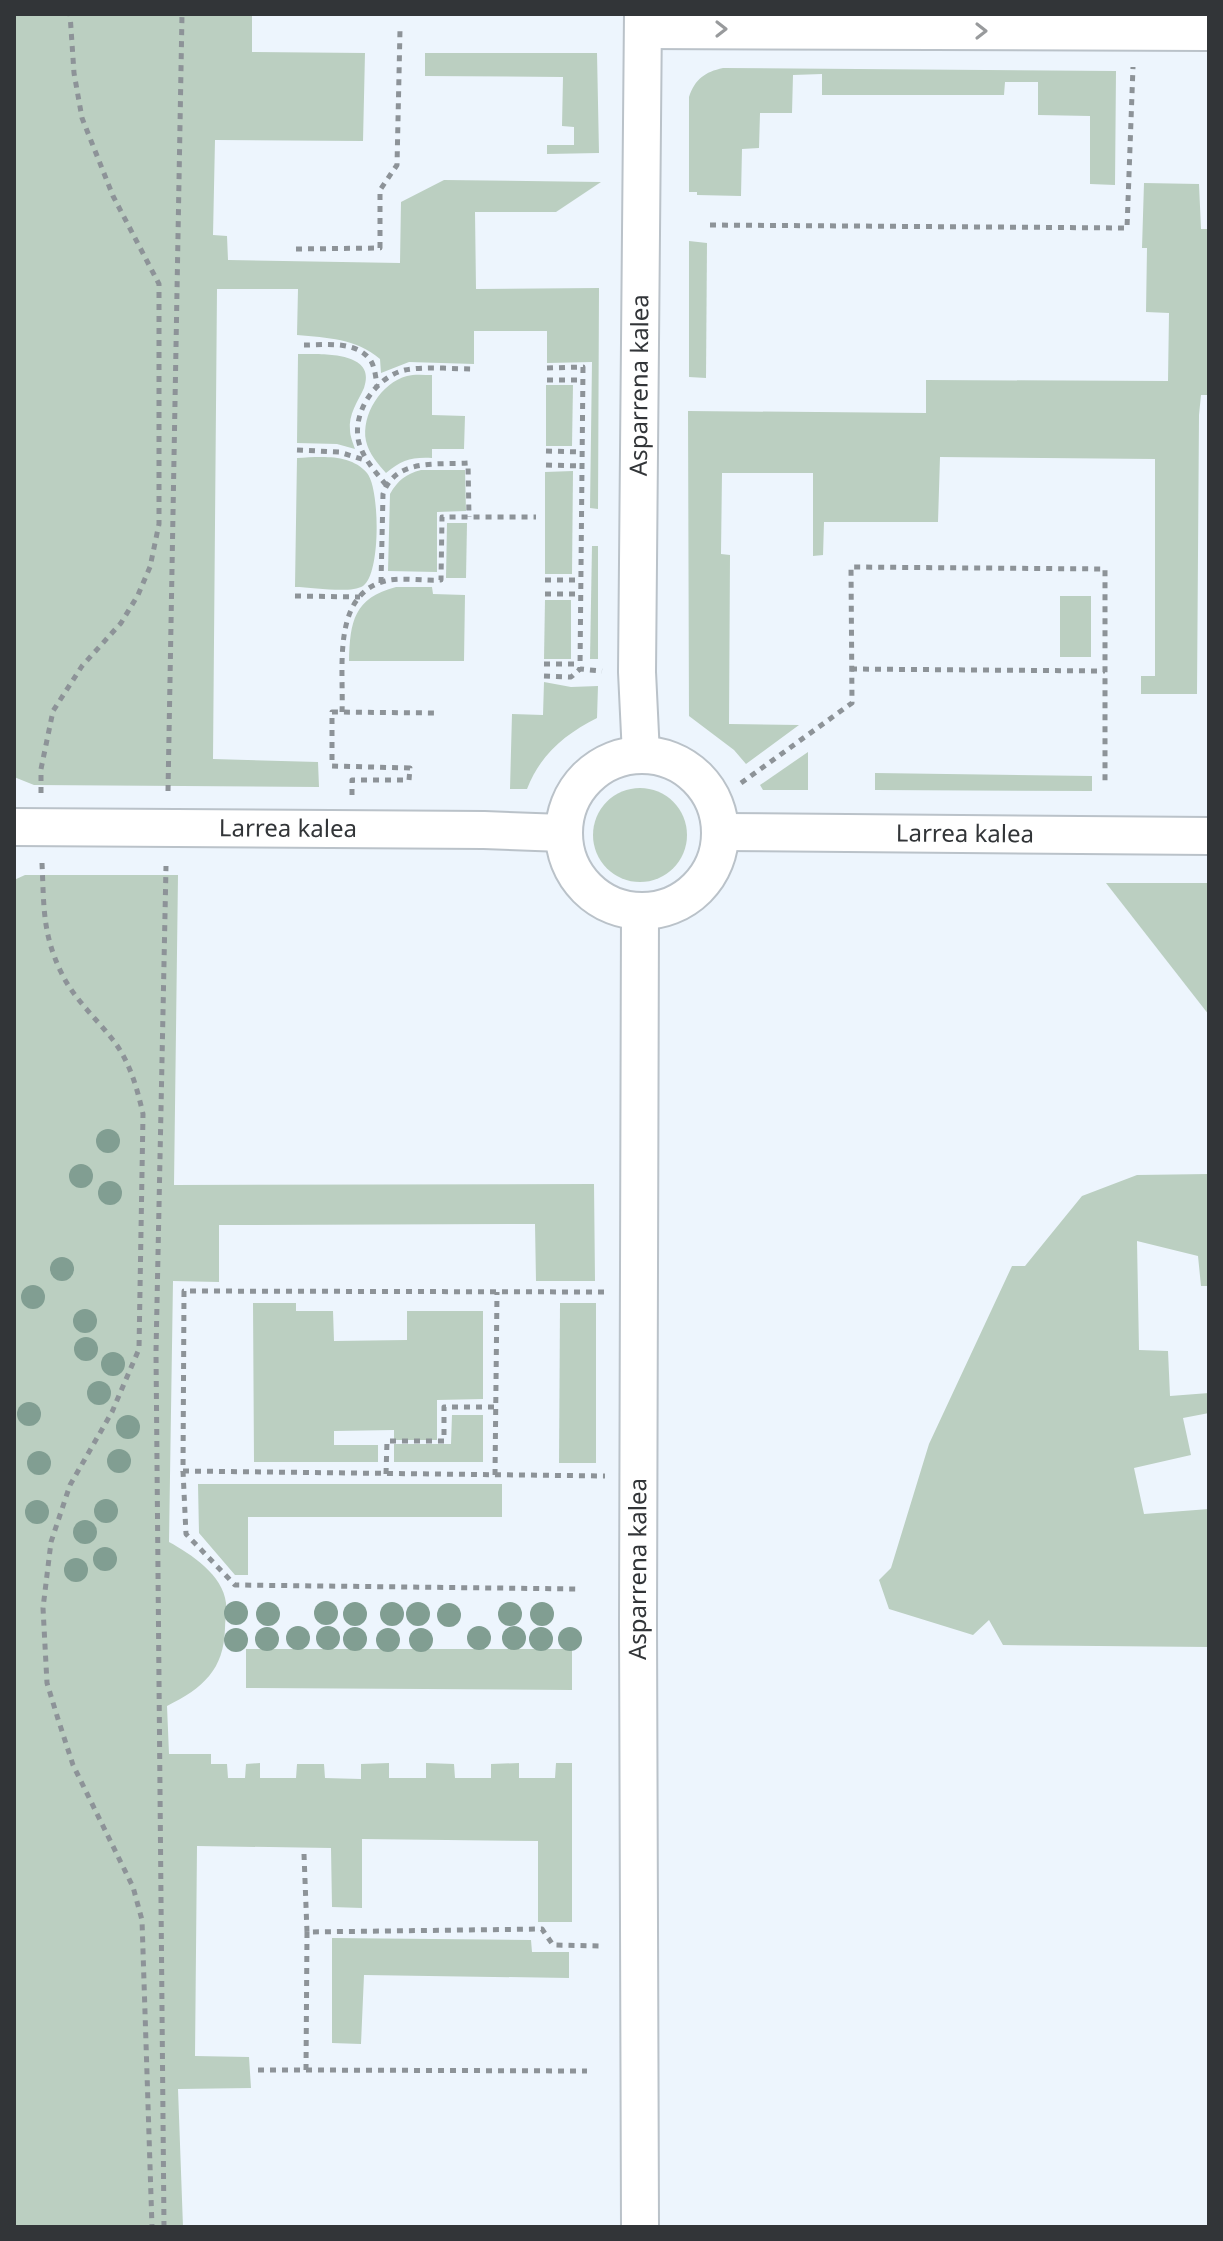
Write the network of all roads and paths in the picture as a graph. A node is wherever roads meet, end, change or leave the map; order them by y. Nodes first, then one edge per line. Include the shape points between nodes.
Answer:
1 (70, 14) edge
2 (182, 14) edge
3 (643, 22) edge
4 (400, 30) dead end
5 (1209, 32) edge
6 (1134, 62) dead end
7 (710, 225) dead end
8 (296, 249) dead end
9 (304, 345) dead end
10 (547, 368) dead end
11 (474, 369) dead end
12 (547, 380) dead end
13 (583, 380) junction
14 (377, 386) junction
15 (297, 450) dead end
16 (546, 451) dead end
17 (582, 452) junction
18 (366, 460) junction
19 (546, 465) dead end
20 (582, 466) junction
21 (386, 485) junction
22 (469, 517) junction
23 (536, 517) dead end
24 (545, 580) dead end
25 (581, 580) junction
26 (381, 583) junction
27 (545, 594) dead end
28 (581, 594) junction
29 (295, 596) dead end
30 (361, 597) junction
31 (544, 664) dead end
32 (580, 667) junction
33 (851, 669) junction
34 (1105, 671) junction
35 (609, 672) dead end
36 (544, 676) dead end
37 (342, 712) junction
38 (437, 713) dead end
39 (641, 755) junction
40 (1105, 782) dead end
41 (741, 783) dead end
42 (352, 796) dead end
43 (168, 800) dead end
44 (27, 827) edge
45 (721, 832) junction
46 (563, 833) junction
47 (1209, 836) edge
48 (166, 866) dead end
49 (640, 912) junction
50 (497, 1292) junction
51 (610, 1292) dead end
52 (496, 1407) junction
53 (183, 1471) junction
54 (386, 1474) junction
55 (495, 1475) junction
56 (610, 1477) dead end
57 (579, 1589) dead end
58 (304, 1854) dead end
59 (307, 1932) junction
60 (608, 1946) dead end
61 (258, 2070) dead end
62 (306, 2070) junction
63 (587, 2071) dead end
64 (152, 2227) edge
65 (164, 2227) edge
66 (640, 2227) edge

1 - 44 path via 82,118 113,196 159,284 159,524 138,595 53,711
2 - 43 path
3 -> 5 street
3 - 39 street, Asparrena kalea via 637,672
4 - 8 path via 397,165 380,190 380,248
6 - 7 path via 1127,228
9 - 14 path via 358,350 371,362
10 - 13 path via 583,367
11 - 14 path via 405,370
12 - 13 path
13 - 17 path
14 - 18 path via 359,419 358,441
15 - 18 path via 339,452
16 - 17 path
17 - 20 path
18 - 21 path
19 - 20 path
20 - 25 path
21 - 22 path via 415,465 468,463
21 - 26 path
22 - 23 path
22 - 26 path via 442,517 441,580
24 - 25 path
25 - 28 path
26 - 30 path
27 - 28 path
28 - 32 path
29 - 30 path
30 - 37 path via 345,624
31 - 32 path
32 - 35 path
32 - 36 path via 571,677
33 - 34 path
33 - 34 path via 851,567 1105,569
33 - 41 path via 852,703
34 - 40 path
37 - 38 path
37 - 42 path via 332,712 332,766 410,768 409,780 352,780
39 - 45 street via 665,758 705,786 717,808
39 - 46 street via 617,759 595,771 567,809
44 - 46 street, Larrea kalea
44 - 64 path via 45,931 62,973 128,1065 143,1114 139,1349 112,1412 70,1485 51,1542 43,1608 47,1683 58,1719 73,1765 133,1887 142,1920
45 - 47 street, Larrea kalea
45 - 49 street via 715,863 698,889 671,907
46 - 49 street via 567,858 586,888 616,908
48 - 65 path via 156,1352
49 - 66 street, Asparrena kalea
50 - 51 path
50 - 52 path
50 - 53 path via 184,1291
52 - 54 path via 444,1407 444,1441 387,1441
52 - 55 path
53 - 54 path
53 - 57 path via 186,1534 235,1585
54 - 55 path
55 - 56 path
58 - 59 path
59 - 60 path via 542,1929 553,1945
59 - 62 path
61 - 62 path
62 - 63 path

